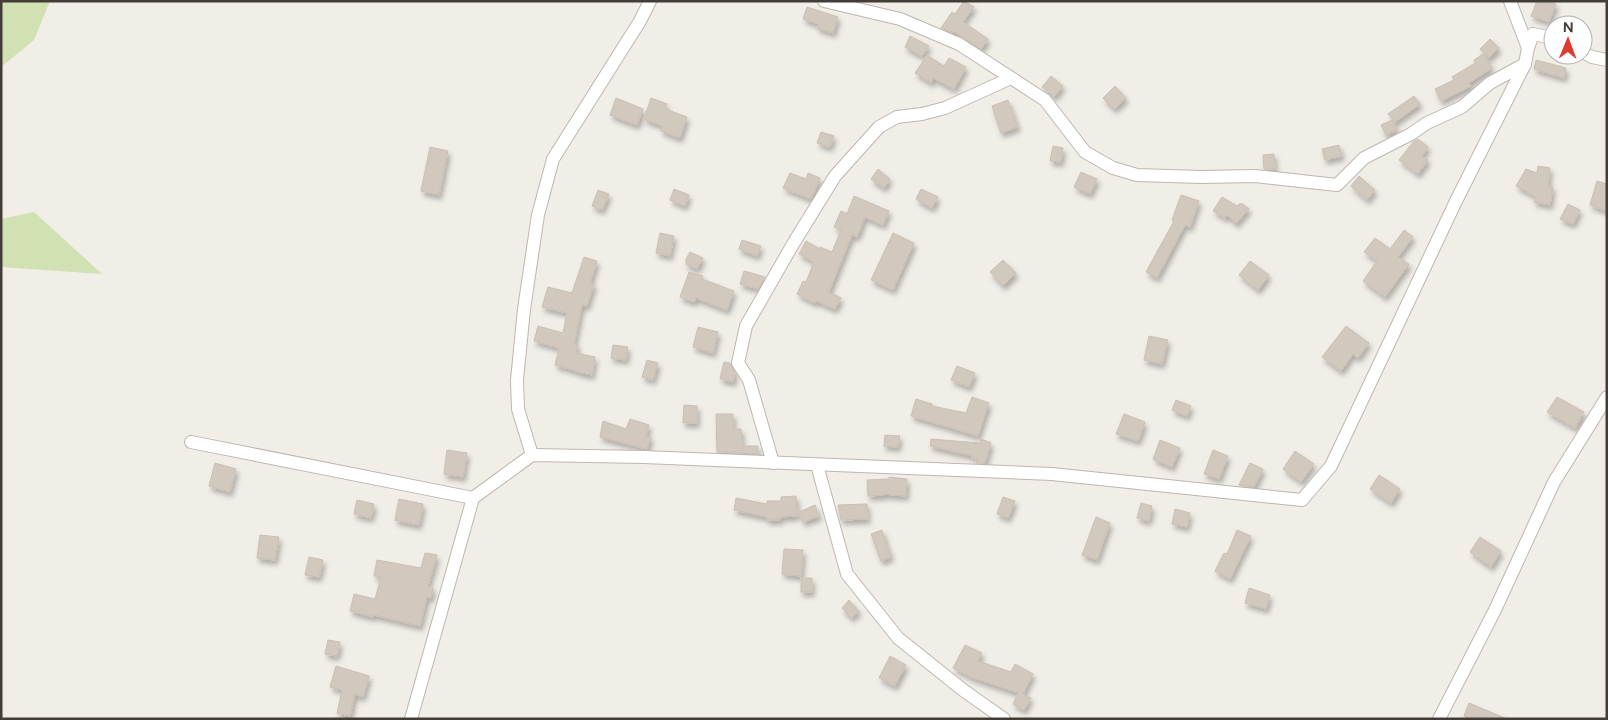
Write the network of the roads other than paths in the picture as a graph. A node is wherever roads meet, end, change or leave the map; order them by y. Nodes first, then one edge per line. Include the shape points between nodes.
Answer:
1 (650, 1) edge
2 (824, 1) edge
3 (1510, 1) edge
4 (1543, 36) edge
5 (1528, 48) junction
6 (1593, 57) edge
7 (1607, 60) edge
8 (1525, 64) junction
9 (1011, 78) junction
10 (1607, 397) edge
11 (191, 442) dead end
12 (532, 455) junction
13 (773, 463) junction
14 (817, 465) junction
15 (473, 498) junction
16 (411, 719) edge
17 (1004, 719) edge
18 (1439, 719) edge

1 - 12 street via 553,159 538,215 517,380 518,409
2 - 9 street via 900,19 959,44
3 - 5 street
4 - 5 street via 1533,34
5 - 8 street
6 - 7 street
8 - 9 street via 1490,83 1462,107 1364,158 1337,185 1255,176 1137,175 1113,168 1085,152 1045,100
8 - 14 street via 1330,466 1302,500 1052,474
9 - 13 street via 945,108 897,117 879,128 836,176 793,244 746,326 738,363 749,380
10 - 18 street via 1554,482 1495,610
11 - 15 street
12 - 13 street
12 - 15 street
13 - 14 street
14 - 17 street via 846,574 898,638
15 - 16 street

